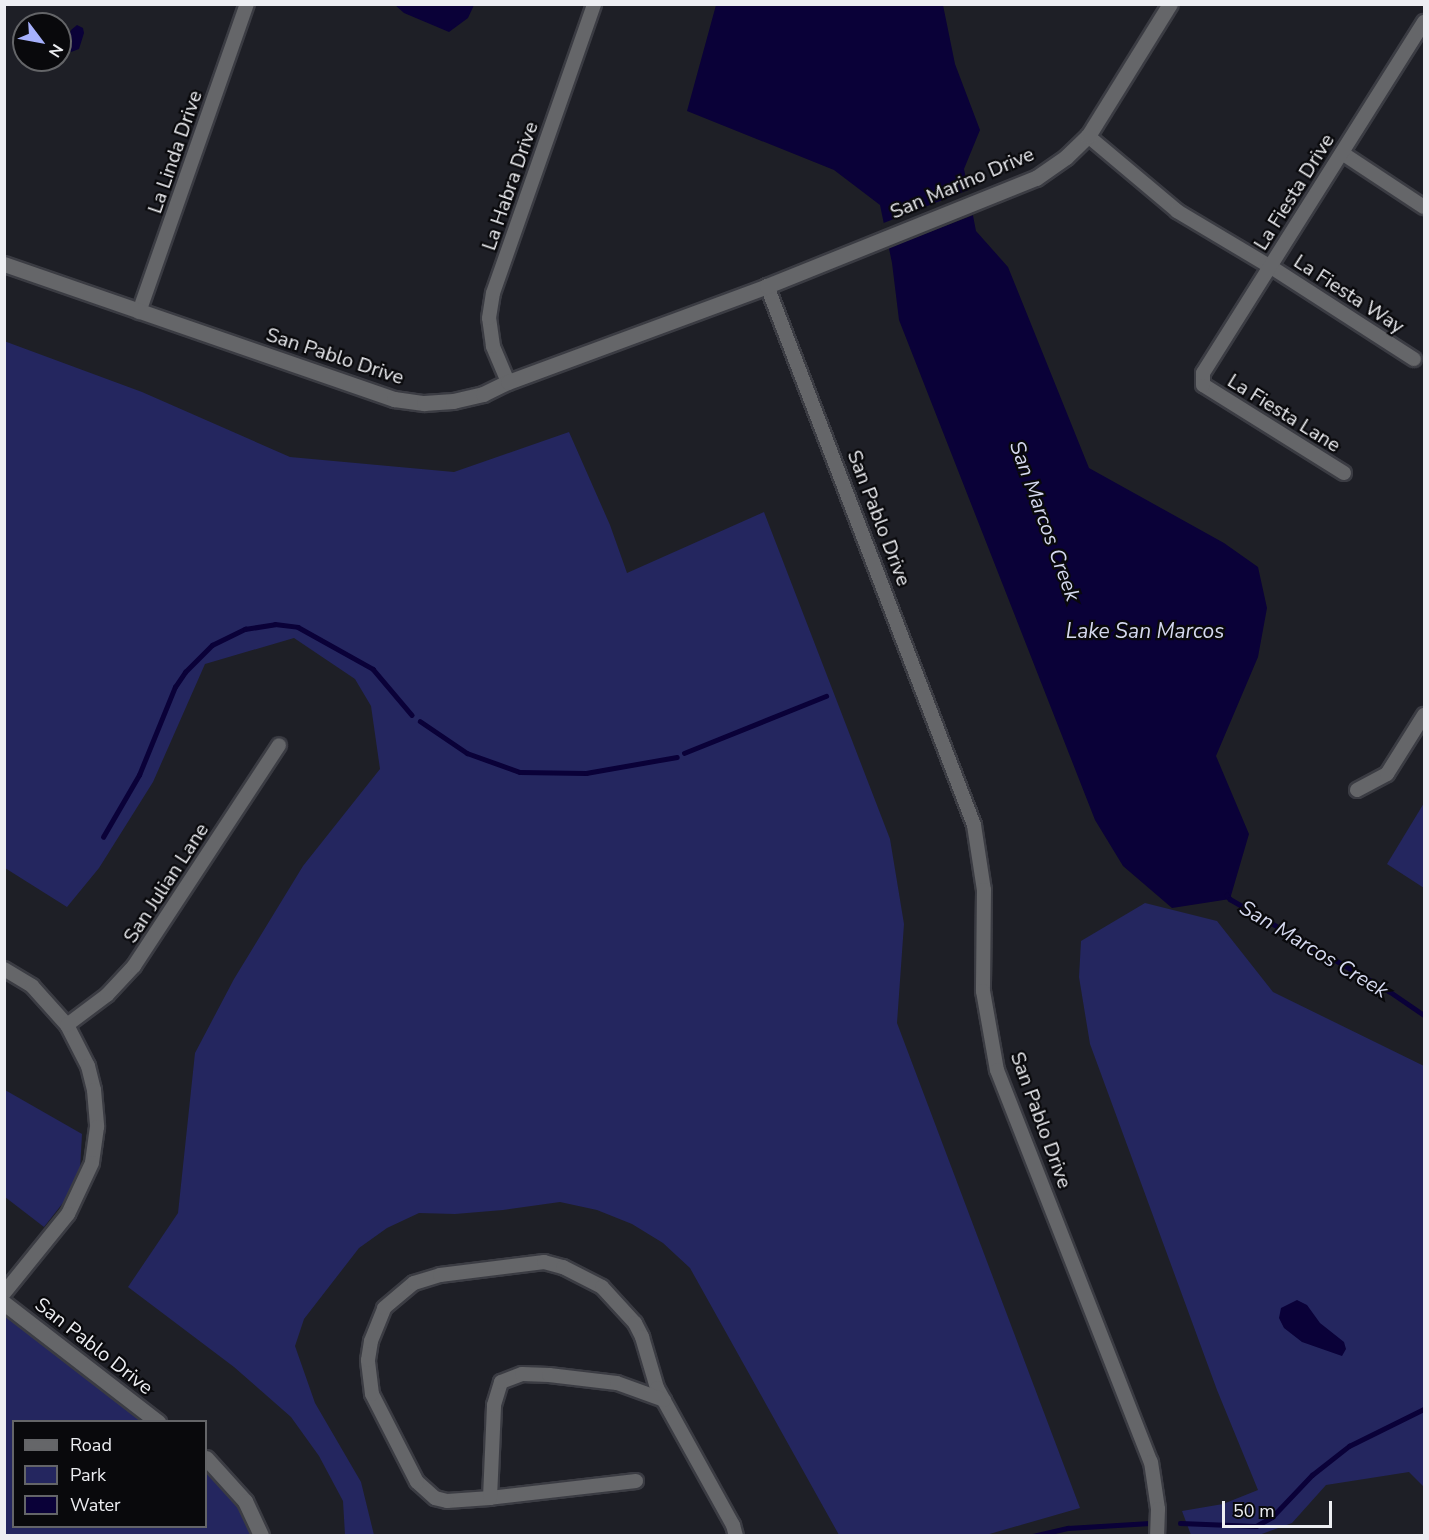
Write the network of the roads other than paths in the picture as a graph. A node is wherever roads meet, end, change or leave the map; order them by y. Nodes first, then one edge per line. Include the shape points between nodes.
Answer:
1 (247, 4) edge
2 (594, 4) edge
3 (1170, 4) edge
4 (1425, 22) edge
5 (1419, 43) edge
6 (1089, 136) junction
7 (1342, 153) junction
8 (1425, 207) edge
9 (4, 264) edge
10 (1270, 267) junction
11 (767, 286) junction
12 (139, 312) junction
13 (1413, 359) dead end
14 (508, 382) junction
15 (1203, 385) joint
16 (1344, 473) dead end
17 (1425, 715) edge
18 (279, 745) dead end
19 (1357, 790) dead end
20 (4, 969) edge
21 (67, 1025) junction
22 (4, 1293) edge
23 (4, 1303) edge
24 (664, 1400) junction
25 (155, 1420) edge
26 (207, 1459) edge
27 (636, 1480) dead end
28 (490, 1498) junction
29 (261, 1536) edge
30 (736, 1536) edge
31 (1157, 1536) edge

1 - 12 street, La Linda Drive
2 - 14 street, La Habra Drive via 493,293 489,318 493,346
3 - 6 street, San Marino Drive
4 - 5 street, La Fiesta Drive
5 - 7 street, La Fiesta Drive
6 - 10 street, La Fiesta Way via 1177,211
6 - 11 street, San Marino Drive via 1036,178
7 - 8 street
7 - 10 street, La Fiesta Drive
9 - 12 street, San Pablo Drive
10 - 13 street, La Fiesta Way
10 - 15 street, La Fiesta Drive via 1203,373
11 - 14 street, San Pablo Drive
11 - 31 street, San Pablo Drive via 974,825 984,890 983,991 997,1070 1151,1462 1158,1509
12 - 14 street, San Pablo Drive via 394,399 453,401 483,394
15 - 16 street, La Fiesta Lane
17 - 19 street via 1388,774
18 - 21 street, San Julian Lane via 134,966 107,995
20 - 21 street via 32,986
21 - 22 street via 88,1066 94,1090 96,1127 92,1163 68,1214
23 - 25 street, San Pablo Drive
24 - 28 street via 616,1383 549,1375 522,1374 501,1382 494,1405
24 - 28 street via 635,1323 602,1287 563,1267 544,1262 440,1275 414,1283 384,1308 370,1341 372,1394 417,1482 435,1498
24 - 30 street
26 - 29 street via 245,1501
27 - 28 street

